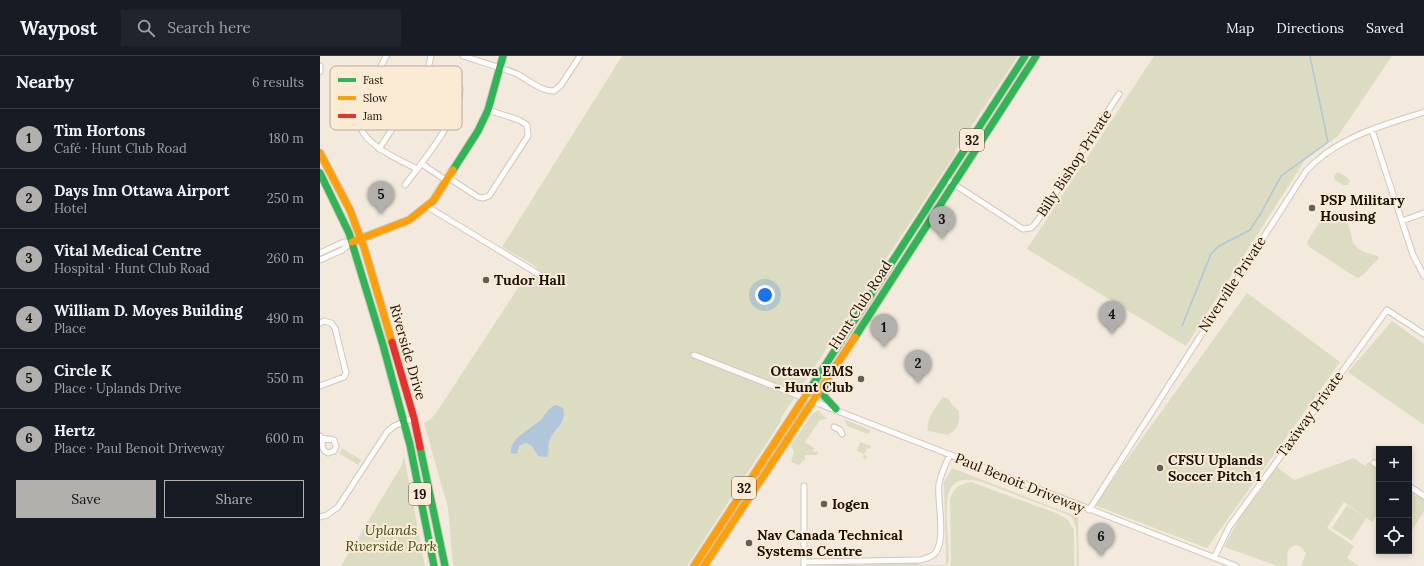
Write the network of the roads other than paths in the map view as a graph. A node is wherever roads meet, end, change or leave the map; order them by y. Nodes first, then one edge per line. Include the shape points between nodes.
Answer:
1 (386, 56) edge
2 (431, 56) edge
3 (463, 56) edge
4 (503, 56) edge
5 (580, 56) edge
6 (1025, 56) edge
7 (1036, 56) edge
8 (320, 66) edge
9 (381, 66) edge
10 (429, 66) edge
11 (500, 68) junction
12 (320, 72) edge
13 (1119, 94) dead end
14 (488, 110) junction
15 (1424, 112) edge
16 (363, 130) edge
17 (392, 130) edge
18 (444, 130) edge
19 (1372, 130) junction
20 (379, 149) junction
21 (320, 153) edge
22 (422, 164) junction
23 (417, 169) junction
24 (320, 173) edge
25 (448, 179) junction
26 (946, 179) junction
27 (954, 184) junction
28 (405, 185) dead end
29 (428, 207) junction
30 (1424, 214) edge
31 (1402, 221) junction
32 (361, 239) junction
33 (352, 242) junction
34 (320, 253) edge
35 (320, 260) edge
36 (540, 275) dead end
37 (1424, 276) edge
38 (320, 323) edge
39 (1424, 334) edge
40 (694, 355) dead end
41 (825, 383) junction
42 (320, 386) edge
43 (805, 397) junction
44 (812, 400) junction
45 (836, 410) junction
46 (414, 418) junction
47 (404, 422) junction
48 (836, 427) dead end
49 (842, 434) dead end
50 (950, 455) junction
51 (804, 486) dead end
52 (1412, 488) edge
53 (1424, 496) edge
54 (1089, 510) junction
55 (320, 517) edge
56 (1214, 558) junction
57 (804, 564) edge
58 (434, 566) edge
59 (445, 566) edge
60 (694, 566) edge
61 (704, 566) edge
62 (1236, 566) edge

1 - 9 street
2 - 10 street
3 - 11 street
4 - 11 main road
5 - 11 street via 561,86 554,91 543,89
6 - 26 main road, Hunt Club Road / 32
7 - 27 main road, Hunt Club Road / 32
8 - 12 street
11 - 14 main road
13 - 27 street, Billy Bishop Private via 1031,228 1023,229
14 - 25 main road via 469,148
14 - 25 street via 527,124 528,136 489,196 478,197
15 - 19 street, Niverville Private
16 - 20 street
17 - 20 street
18 - 22 street
19 - 31 street
19 - 54 street, Niverville Private via 1330,150 1306,171
20 - 23 street
21 - 32 main road, Riverside Drive / 19 via 350,210
22 - 23 street
22 - 25 street
23 - 28 street
24 - 33 main road, Riverside Drive / 19
25 - 29 main road
26 - 27 street, Billy Bishop Private
26 - 43 main road, Hunt Club Road / 32
27 - 41 main road, Hunt Club Road / 32
29 - 32 main road via 400,225
29 - 36 street
30 - 31 street
31 - 37 street via 1413,255
32 - 33 main road
32 - 46 main road, Riverside Drive / 19
33 - 34 street via 344,242
33 - 35 street via 342,250
33 - 47 main road, Riverside Drive / 19
38 - 42 street via 332,323 335,328 346,373 344,377
39 - 56 street, Taxiway Private via 1387,310 1229,527
40 - 43 street, Paul Benoit Driveway
41 - 44 main road, Hunt Club Road / 32
41 - 45 main road via 824,396
43 - 44 street, Paul Benoit Driveway
43 - 60 main road, Hunt Club Road / 32
44 - 45 street, Paul Benoit Driveway
44 - 61 main road, Hunt Club Road / 32
45 - 50 street, Paul Benoit Driveway
46 - 47 street
46 - 59 main road, Riverside Drive / 19
47 - 55 street via 387,432 338,507
47 - 58 main road, Riverside Drive / 19
48 - 49 street
50 - 54 street, Paul Benoit Driveway
50 - 57 street via 939,485 940,543 930,558
51 - 57 street
52 - 53 street
54 - 56 street, Paul Benoit Driveway
56 - 62 street, Paul Benoit Driveway

